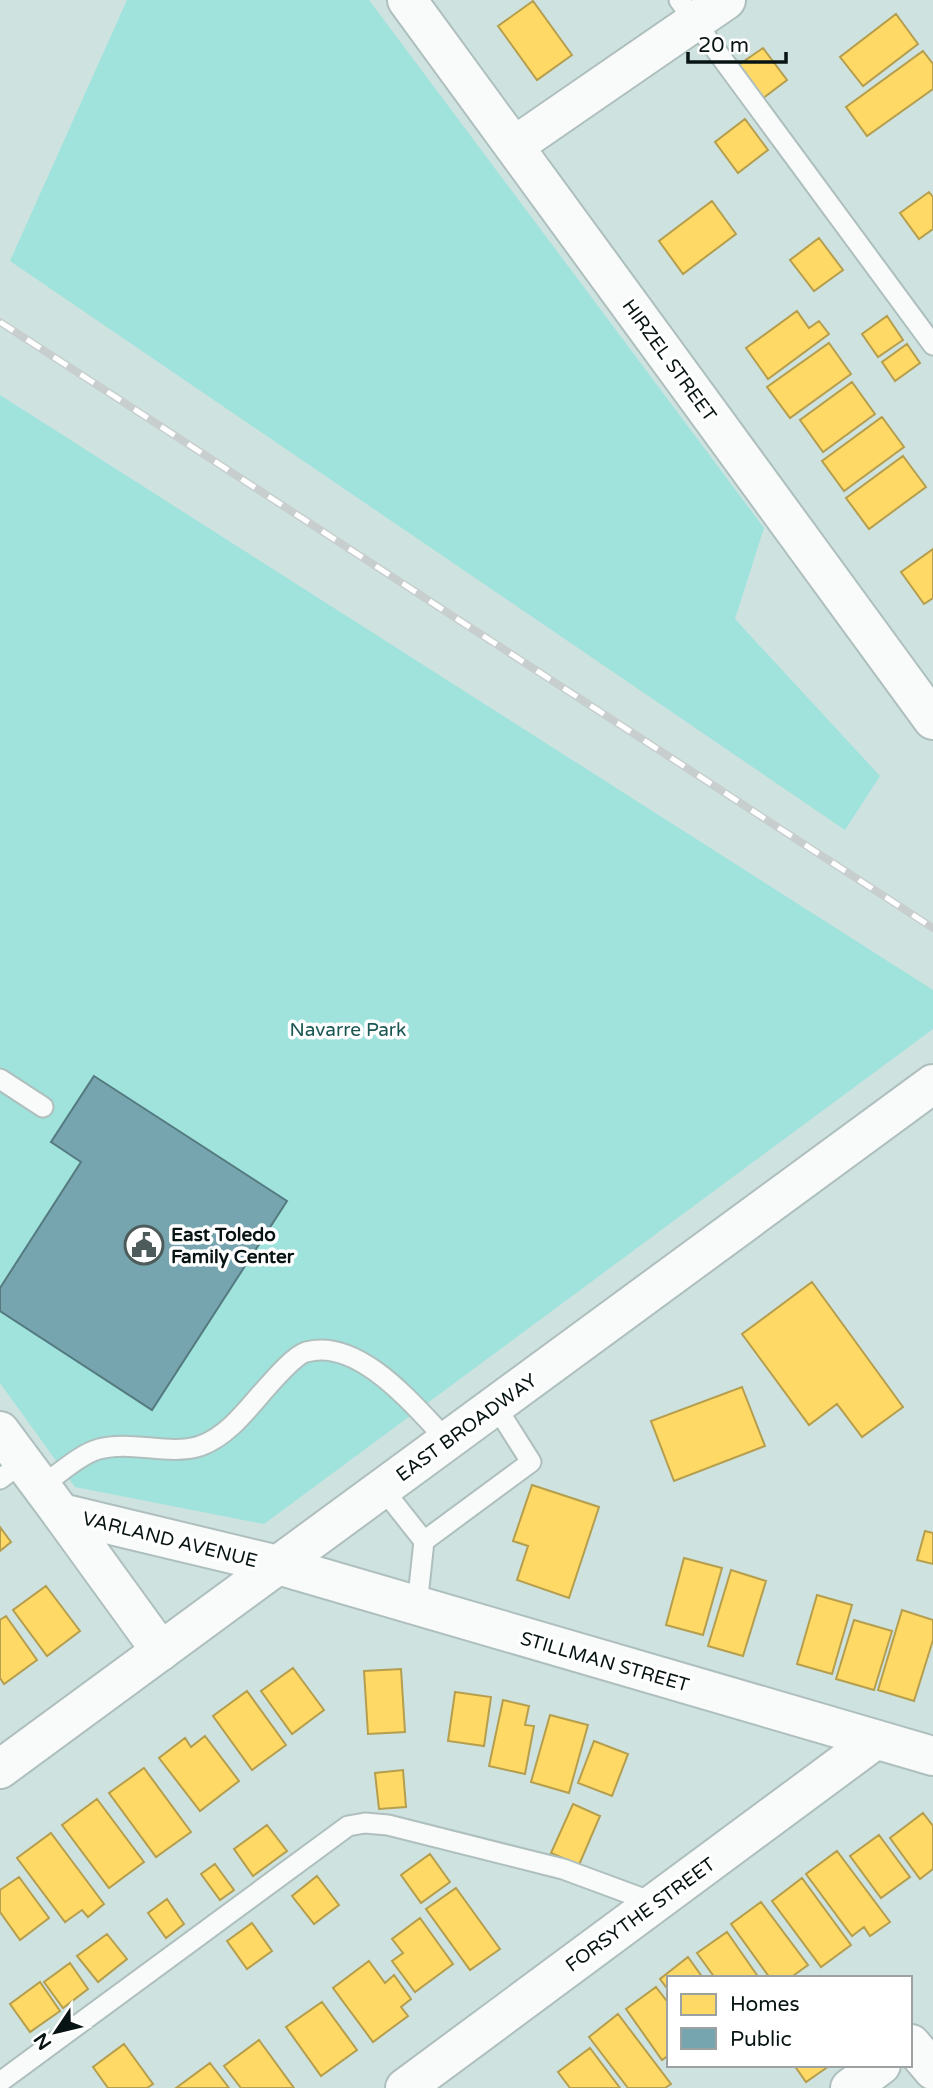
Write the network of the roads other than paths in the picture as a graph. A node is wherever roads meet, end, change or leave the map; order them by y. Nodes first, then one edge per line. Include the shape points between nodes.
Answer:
1 (407, 0) edge
2 (726, 0) edge
3 (687, 11) edge
4 (514, 146) junction
5 (933, 345) edge
6 (933, 720) edge
7 (0, 1079) edge
8 (933, 1084) edge
9 (43, 1107) dead end
10 (495, 1405) junction
11 (0, 1431) edge
12 (447, 1440) junction
13 (31, 1485) edge
14 (382, 1488) junction
15 (424, 1541) junction
16 (278, 1565) junction
17 (417, 1606) junction
18 (161, 1651) junction
19 (876, 1740) junction
20 (933, 1756) edge
21 (0, 1769) edge
22 (655, 1903) junction
23 (933, 2027) edge
24 (912, 2043) edge
25 (912, 2045) edge
26 (878, 2067) edge
27 (933, 2070) edge
28 (0, 2082) edge
29 (405, 2088) edge
30 (850, 2088) edge

1 - 4 street, HIRZEL STREET
2 - 3 street
3 - 4 street
3 - 5 lane
4 - 6 street, HIRZEL STREET
7 - 9 lane
8 - 10 street, EAST BROADWAY
10 - 12 street, EAST BROADWAY
10 - 15 lane via 531,1462
11 - 13 street, VARLAND AVENUE
12 - 13 lane via 395,1386 359,1361 333,1349 303,1352 233,1426 201,1446 96,1449
12 - 14 street, EAST BROADWAY
13 - 16 street, VARLAND AVENUE
13 - 18 street, VARLAND AVENUE
14 - 15 lane
14 - 16 street, EAST BROADWAY
15 - 17 lane
16 - 17 street, STILLMAN STREET
16 - 18 street, EAST BROADWAY
17 - 19 street, STILLMAN STREET
18 - 21 street, EAST BROADWAY
19 - 20 street, STILLMAN STREET
19 - 22 street, FORSYTHE STREET
22 - 28 lane via 563,1869 415,1831 388,1825 348,1826
22 - 29 street, FORSYTHE STREET
23 - 24 street
25 - 27 street
26 - 30 street

